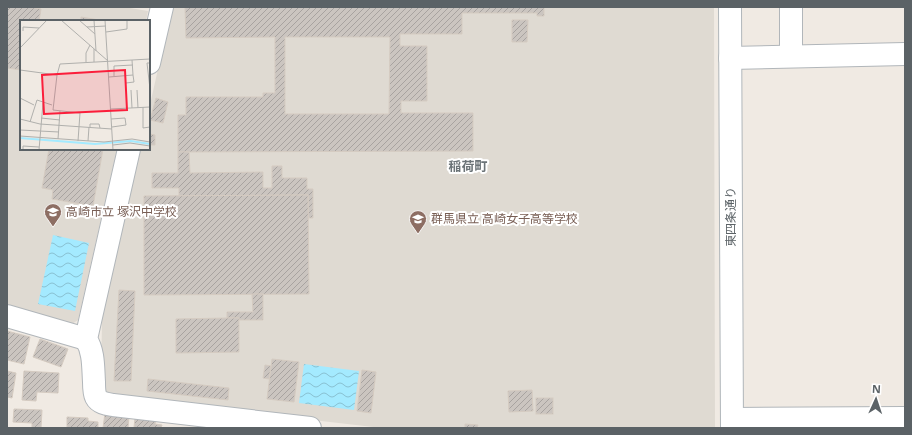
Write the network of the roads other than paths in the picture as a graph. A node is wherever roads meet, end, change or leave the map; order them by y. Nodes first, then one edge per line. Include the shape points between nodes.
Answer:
1 (162, 7) edge
2 (730, 7) edge
3 (791, 7) edge
4 (905, 54) edge
5 (791, 56) junction
6 (730, 58) junction
7 (150, 59) edge
8 (129, 150) edge
9 (7, 316) edge
10 (86, 339) junction
11 (905, 418) edge
12 (176, 420) edge
13 (732, 424) edge
14 (310, 428) edge

1 - 7 street
2 - 6 street, 東四条通り
3 - 5 street
4 - 5 street
5 - 6 street
6 - 13 street, 東四条通り
8 - 10 street
9 - 10 street
10 - 12 street via 92,353 94,390 100,401
11 - 13 street
12 - 14 street

